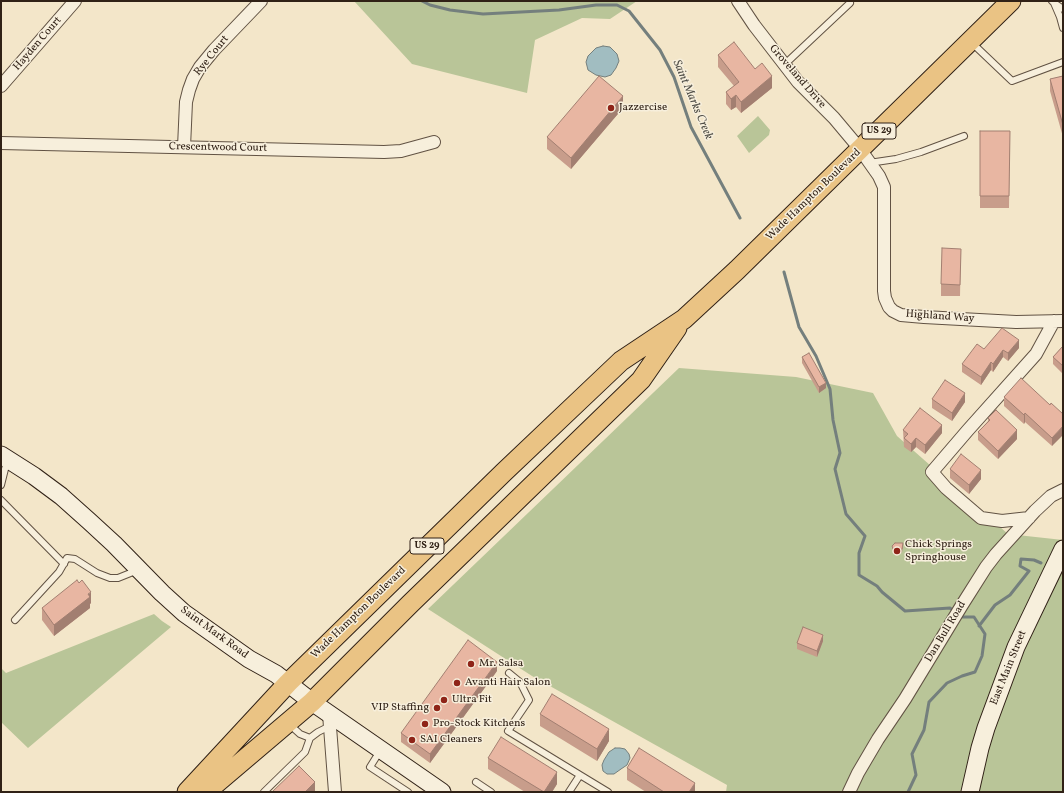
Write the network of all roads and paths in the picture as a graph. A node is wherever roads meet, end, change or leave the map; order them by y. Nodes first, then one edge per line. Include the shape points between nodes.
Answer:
1 (75, 1) edge
2 (261, 1) edge
3 (738, 1) edge
4 (1011, 1) edge
5 (1053, 2) edge
6 (850, 3) dead end
7 (1063, 9) edge
8 (1063, 28) edge
9 (970, 41) junction
10 (1063, 62) edge
11 (784, 64) junction
12 (1, 86) edge
13 (964, 136) dead end
14 (434, 142) dead end
15 (1, 143) edge
16 (184, 147) junction
17 (865, 156) junction
18 (684, 319) junction
19 (1059, 321) edge
20 (4, 457) edge
21 (504, 472) junction
22 (1, 485) edge
23 (1063, 490) edge
24 (525, 491) junction
25 (1, 500) edge
26 (1029, 518) junction
27 (1063, 549) edge
28 (64, 564) junction
29 (139, 570) junction
30 (15, 620) dead end
31 (509, 673) dead end
32 (288, 683) junction
33 (312, 702) junction
34 (330, 720) junction
35 (288, 723) junction
36 (310, 738) junction
37 (381, 750) junction
38 (580, 775) junction
39 (476, 782) dead end
40 (187, 792) edge
41 (207, 792) edge
42 (264, 792) edge
43 (335, 792) edge
44 (408, 792) edge
45 (442, 792) edge
46 (491, 792) edge
47 (569, 792) edge
48 (608, 792) edge
49 (849, 792) edge
50 (970, 792) edge

1 - 12 street, Hayden Court
2 - 16 street, Rye Court via 214,50 193,79 186,102
3 - 11 street, Groveland Drive
4 - 9 main road, Wade Hampton Boulevard / US 29
5 - 7 lane
5 - 8 lane
6 - 11 lane
9 - 10 lane via 1012,81
9 - 17 main road, Wade Hampton Boulevard / US 29
11 - 17 street, Groveland Drive
13 - 17 lane via 896,158
14 - 16 street, Crescentwood Court via 401,151 384,152
15 - 16 street, Crescentwood Court
17 - 18 main road, Wade Hampton Boulevard / US 29
17 - 19 street, Highland Way via 884,187 884,298 893,311 901,315 924,317 1016,322
18 - 21 main road, Wade Hampton Boulevard / US 29 via 621,360
18 - 24 main road, Wade Hampton Boulevard / US 29 via 641,380
19 - 26 street via 1036,354 932,472 946,488 981,518 1002,521
20 - 22 lane
20 - 29 street, Saint Mark Road via 61,496
21 - 24 main road
21 - 32 main road, Wade Hampton Boulevard / US 29
23 - 26 street, Dan Bull Road via 1051,496
24 - 33 main road, Wade Hampton Boulevard / US 29
25 - 28 lane
26 - 49 street, Dan Bull Road via 986,567 878,739
27 - 50 street, East Main Street via 1016,647 986,728
28 - 29 lane via 67,558 75,560 110,578 118,578
28 - 30 lane
29 - 32 street, Saint Mark Road via 184,613
31 - 38 lane via 520,682 529,700 508,730
32 - 33 street, Saint Mark Road
32 - 40 main road, Wade Hampton Boulevard / US 29
33 - 34 street, Saint Mark Road
33 - 35 main road, Wade Hampton Boulevard / US 29
34 - 36 lane
34 - 37 street, Saint Mark Road
34 - 43 street
35 - 36 lane via 300,734
35 - 41 main road, Wade Hampton Boulevard / US 29
36 - 42 lane via 305,752
37 - 44 lane via 370,767
37 - 45 street, Saint Mark Road
38 - 47 lane
38 - 48 lane
39 - 46 lane

